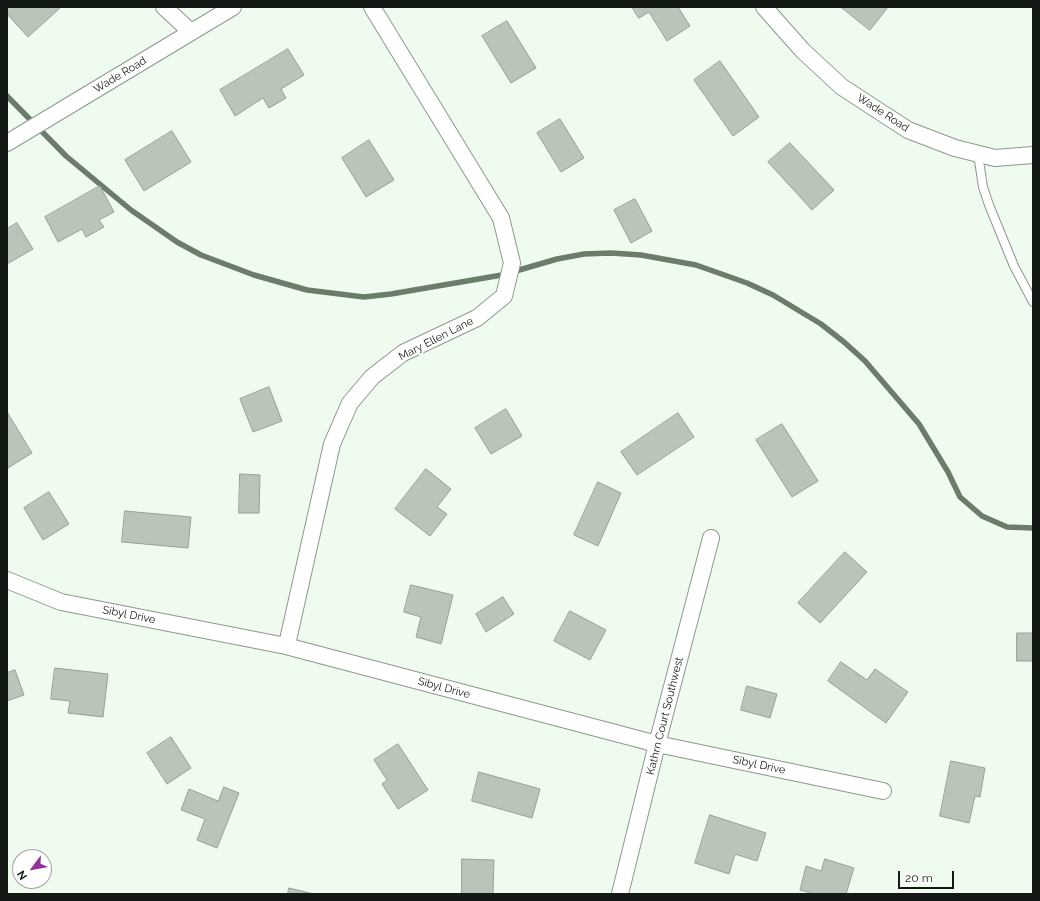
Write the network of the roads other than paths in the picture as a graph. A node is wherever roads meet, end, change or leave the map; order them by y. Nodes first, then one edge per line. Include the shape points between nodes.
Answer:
1 (164, 7) edge
2 (233, 7) edge
3 (372, 7) edge
4 (764, 7) edge
5 (191, 32) junction
6 (7, 143) edge
7 (978, 154) junction
8 (1033, 155) edge
9 (1033, 302) edge
10 (711, 538) dead end
11 (7, 580) edge
12 (286, 646) junction
13 (657, 744) junction
14 (883, 791) dead end
15 (620, 894) edge

1 - 5 street
2 - 5 street, Wade Road
3 - 12 street, Mary Ellen Lane via 501,218 512,264 504,296 477,318 403,353 372,377 350,402 332,444
4 - 7 street, Wade Road via 803,52 842,86 908,130
5 - 6 street, Wade Road
7 - 8 street, Wade Road via 995,158
7 - 9 lane via 985,193 1014,266
10 - 13 street, Kathrn Court Southwest
11 - 12 street, Sibyl Drive via 61,602
12 - 13 street, Sibyl Drive
13 - 14 street, Sibyl Drive
13 - 15 street, Kathrn Court Southwest

